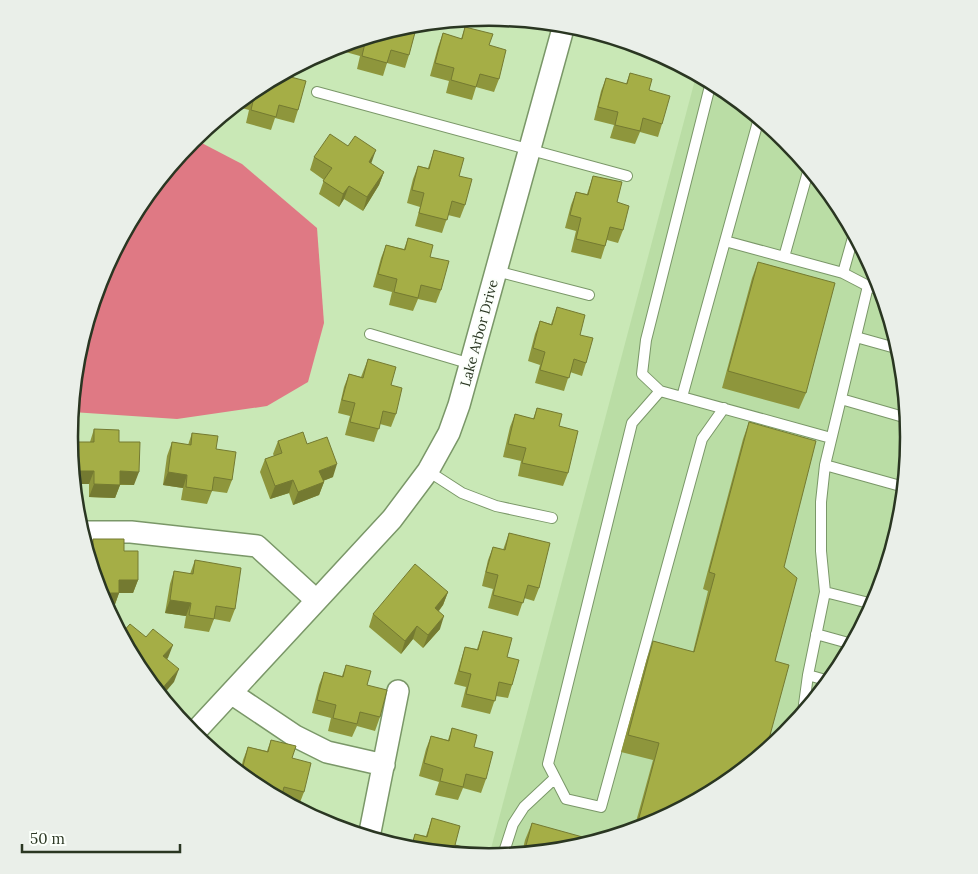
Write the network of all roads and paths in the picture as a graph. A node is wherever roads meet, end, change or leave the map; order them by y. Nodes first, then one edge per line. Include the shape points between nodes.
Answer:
1 (562, 33) edge
2 (709, 90) edge
3 (317, 92) dead end
4 (757, 126) edge
5 (530, 150) junction
6 (627, 176) dead end
7 (807, 177) edge
8 (725, 241) junction
9 (851, 244) edge
10 (784, 257) junction
11 (496, 272) junction
12 (843, 273) junction
13 (868, 286) joint
14 (589, 295) dead end
15 (370, 334) dead end
16 (856, 337) junction
17 (890, 346) edge
18 (471, 364) junction
19 (660, 391) junction
20 (682, 397) junction
21 (841, 399) junction
22 (724, 408) junction
23 (899, 416) edge
24 (831, 438) junction
25 (825, 465) junction
26 (428, 472) junction
27 (897, 484) edge
28 (552, 518) dead end
29 (89, 532) edge
30 (824, 592) junction
31 (316, 600) junction
32 (865, 602) edge
33 (816, 634) junction
34 (845, 642) edge
35 (808, 675) junction
36 (821, 679) edge
37 (398, 691) dead end
38 (231, 692) junction
39 (805, 700) edge
40 (199, 727) edge
41 (384, 765) junction
42 (555, 778) junction
43 (370, 830) edge
44 (505, 847) edge

1 - 5 street, Lake Arbor Drive
2 - 19 lane via 646,340 642,374
3 - 5 lane
4 - 8 lane
5 - 6 lane
5 - 11 street, Lake Arbor Drive
7 - 10 lane
8 - 10 lane
8 - 20 lane
9 - 12 lane
10 - 12 lane
11 - 14 lane
11 - 18 street, Lake Arbor Drive
12 - 13 lane
13 - 16 lane
15 - 18 lane
16 - 17 lane
16 - 21 lane
18 - 26 street, Lake Arbor Drive via 449,433
19 - 20 lane
19 - 42 lane via 632,423 548,764
20 - 22 lane
21 - 23 lane
21 - 24 lane
22 - 24 lane
22 - 42 lane via 702,439 601,807 566,798
24 - 25 lane
25 - 27 lane
25 - 30 lane via 821,502
26 - 28 lane via 462,493 496,506
26 - 31 street, Lake Arbor Drive via 392,519
29 - 31 street via 130,532 257,546
30 - 32 lane
30 - 33 lane
31 - 38 street, Lake Arbor Drive
33 - 34 lane
33 - 35 lane
35 - 36 lane
35 - 39 lane
37 - 41 street
38 - 40 street, Lake Arbor Drive
38 - 41 street via 295,736 327,752
41 - 43 street
42 - 44 lane via 524,807 513,824

